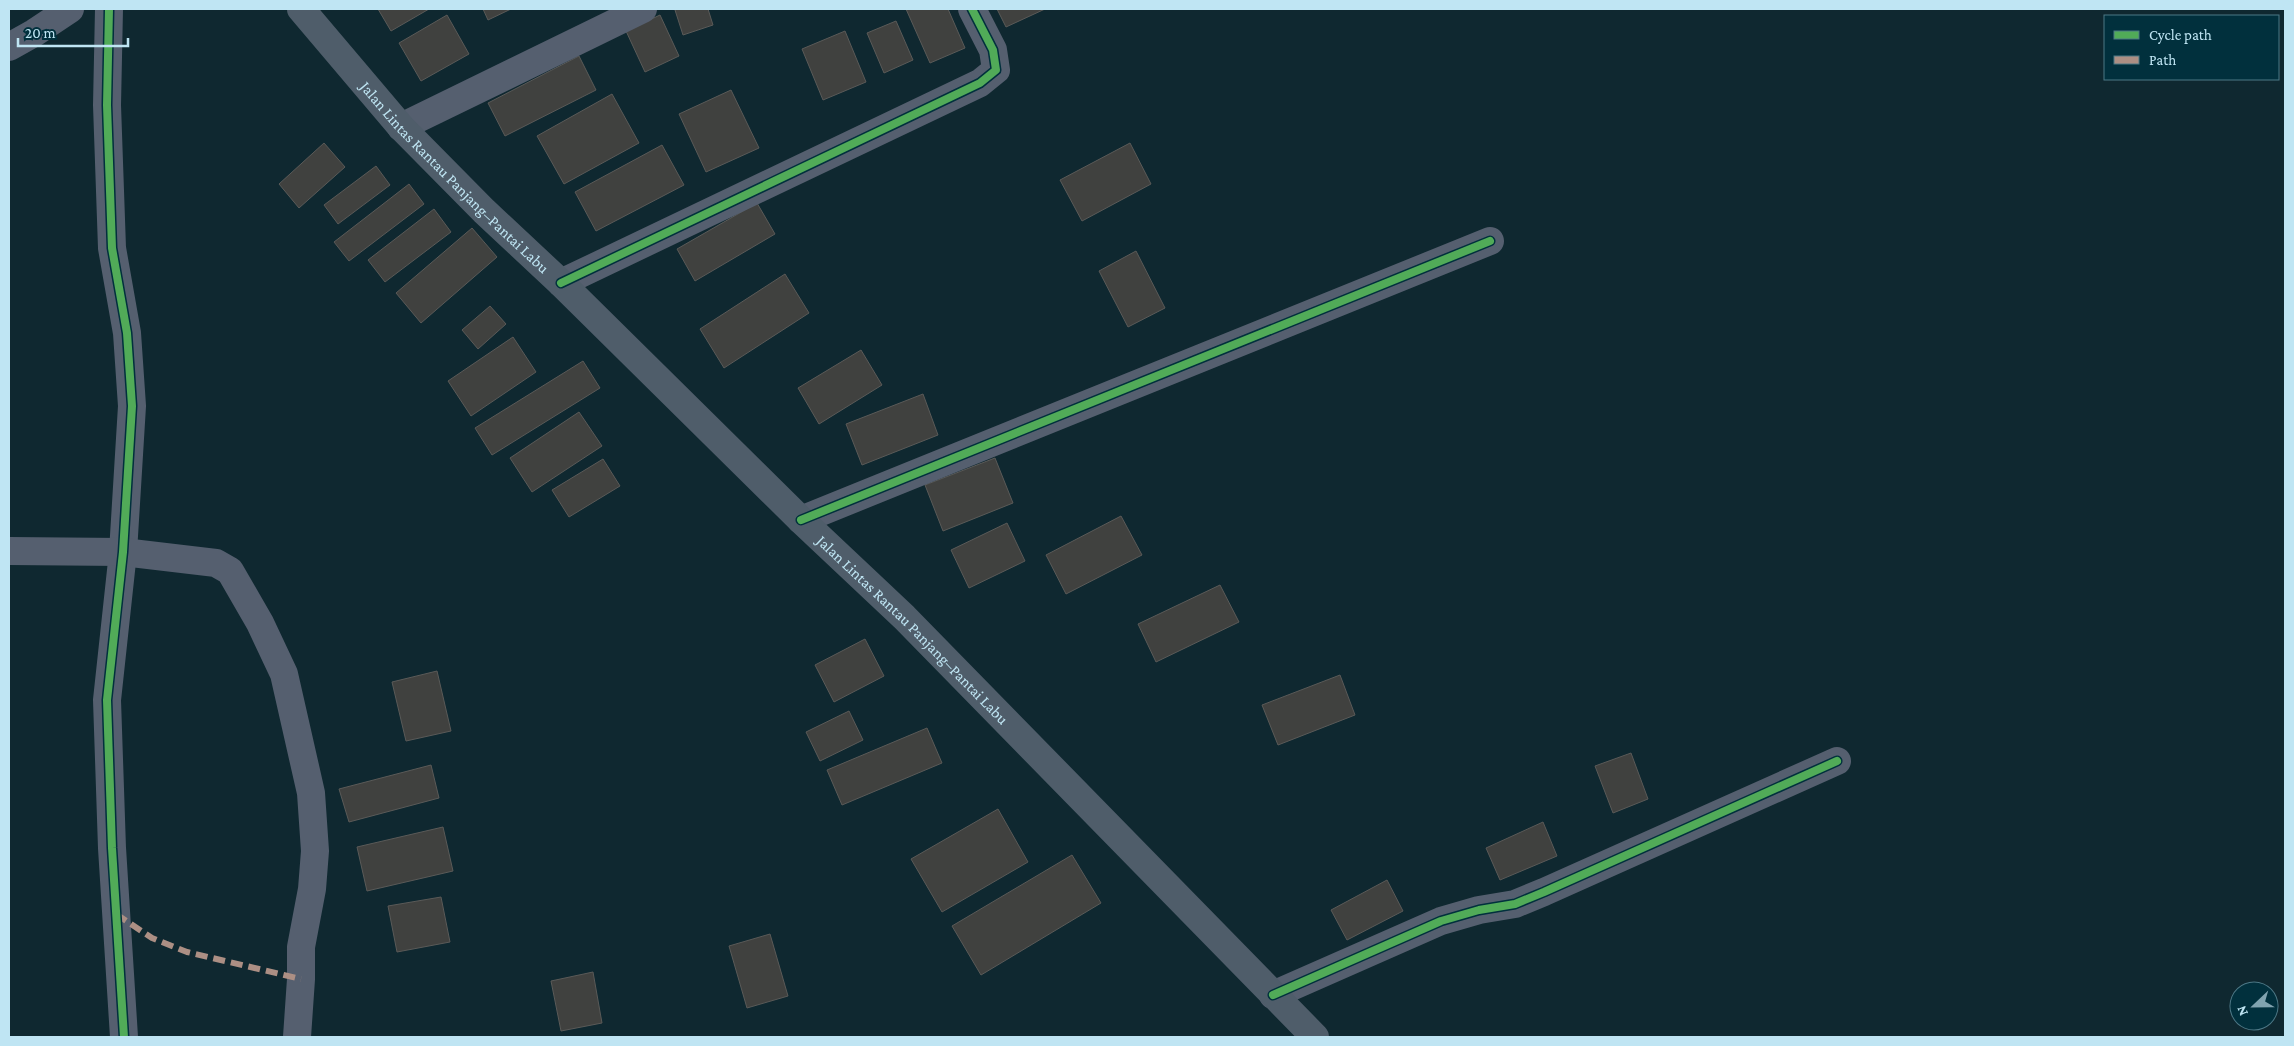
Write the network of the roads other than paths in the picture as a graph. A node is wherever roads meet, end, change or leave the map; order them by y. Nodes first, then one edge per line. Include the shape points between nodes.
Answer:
1 (70, 9) edge
2 (109, 9) edge
3 (301, 9) edge
4 (644, 9) edge
5 (972, 9) edge
6 (9, 47) edge
7 (401, 127) junction
8 (1490, 241) dead end
9 (561, 283) junction
10 (801, 520) junction
11 (9, 550) edge
12 (123, 552) junction
13 (1837, 761) dead end
14 (1273, 995) junction
15 (124, 1037) edge
16 (297, 1037) edge
17 (1315, 1037) edge

1 - 6 street
2 - 12 street via 107,105 112,248 127,333 132,406
3 - 7 main road, Jalan Lintas Rantau Panjang–Pantai Labu
4 - 7 street
5 - 9 street via 993,50 996,70 980,84
7 - 9 main road, Jalan Lintas Rantau Panjang–Pantai Labu via 484,212
8 - 10 street
9 - 10 main road, Jalan Lintas Rantau Panjang–Pantai Labu
10 - 14 main road, Jalan Lintas Rantau Panjang–Pantai Labu via 904,616
11 - 12 street
12 - 15 street via 107,700
12 - 16 street via 216,563 230,571 284,674 311,793 315,851 312,889 301,947
13 - 14 street via 1544,892 1515,904 1441,921
14 - 17 main road, Jalan Lintas Rantau Panjang–Pantai Labu

